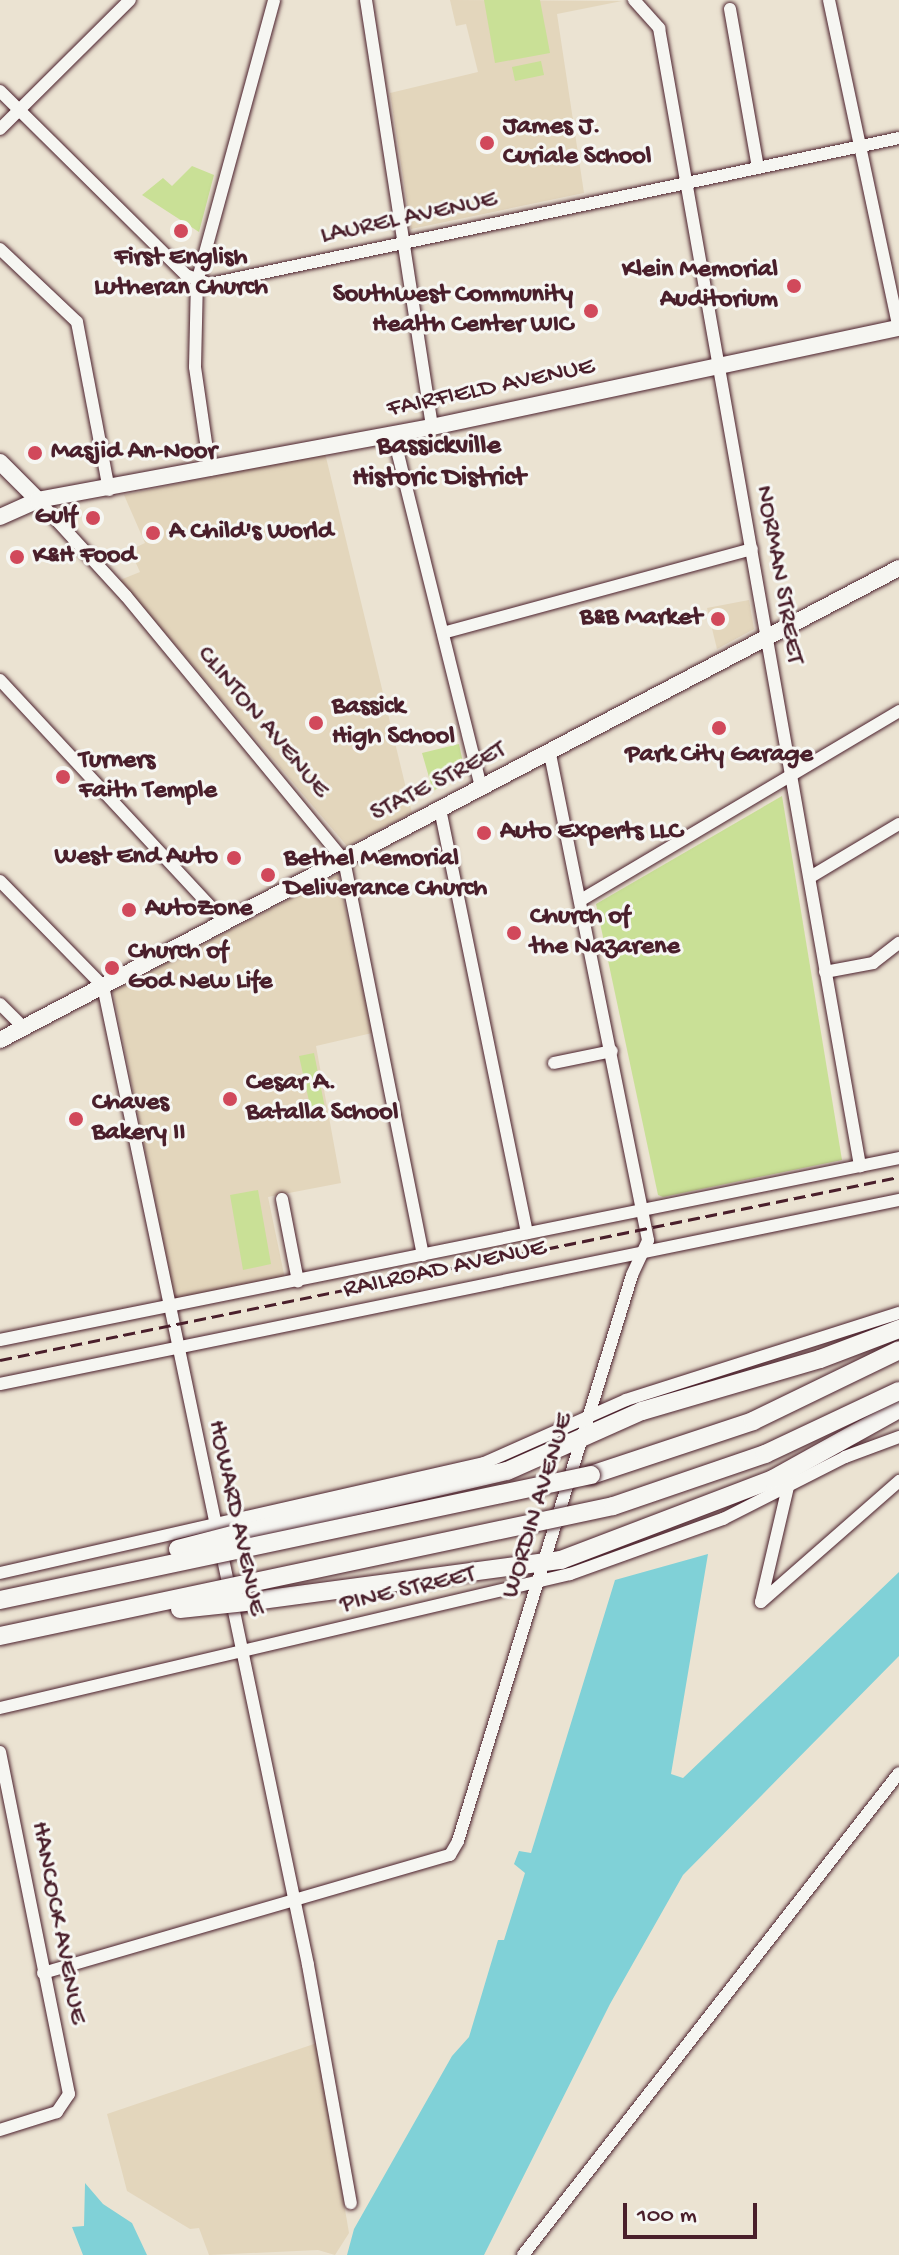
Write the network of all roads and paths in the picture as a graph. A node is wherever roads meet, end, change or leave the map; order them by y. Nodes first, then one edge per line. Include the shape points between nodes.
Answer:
1 (130, 0) edge
2 (274, 0) edge
3 (366, 0) edge
4 (634, 0) edge
5 (829, 0) edge
6 (730, 9) dead end
7 (0, 91) edge
8 (20, 111) junction
9 (0, 129) edge
10 (899, 138) edge
11 (861, 146) junction
12 (758, 168) junction
13 (687, 182) junction
14 (403, 243) junction
15 (0, 249) edge
16 (197, 282) junction
17 (899, 328) edge
18 (718, 366) junction
19 (432, 427) junction
20 (393, 434) junction
21 (0, 462) edge
22 (210, 470) junction
23 (109, 490) junction
24 (38, 500) junction
25 (0, 517) edge
26 (752, 549) junction
27 (899, 568) edge
28 (443, 633) junction
29 (767, 636) junction
30 (0, 680) edge
31 (899, 711) edge
32 (550, 752) junction
33 (792, 775) junction
34 (481, 788) junction
35 (440, 809) junction
36 (899, 824) edge
37 (344, 860) junction
38 (812, 876) junction
39 (0, 881) edge
40 (581, 900) junction
41 (225, 922) junction
42 (899, 943) edge
43 (825, 972) junction
44 (103, 986) junction
45 (0, 1004) edge
46 (23, 1027) junction
47 (0, 1040) edge
48 (612, 1051) junction
49 (554, 1063) dead end
50 (899, 1158) edge
51 (860, 1166) junction
52 (282, 1199) dead end
53 (899, 1200) edge
54 (645, 1209) junction
55 (527, 1233) junction
56 (640, 1252) junction
57 (423, 1255) junction
58 (298, 1281) junction
59 (170, 1307) junction
60 (898, 1324) edge
61 (0, 1340) edge
62 (178, 1347) junction
63 (899, 1350) edge
64 (0, 1384) edge
65 (899, 1391) edge
66 (899, 1409) edge
67 (586, 1428) junction
68 (899, 1437) edge
69 (899, 1481) edge
70 (788, 1487) junction
71 (214, 1524) junction
72 (545, 1564) junction
73 (166, 1566) junction
74 (0, 1573) edge
75 (540, 1583) junction
76 (0, 1600) edge
77 (105, 1615) junction
78 (0, 1636) edge
79 (241, 1653) junction
80 (0, 1708) edge
81 (0, 1752) edge
82 (899, 1773) edge
83 (292, 1900) junction
84 (43, 1973) junction
85 (0, 2130) edge
86 (351, 2203) dead end
87 (523, 2255) edge

1 - 8 street
2 - 16 street
3 - 14 street
4 - 13 street, NORMAN STREET via 659,28
5 - 11 street
6 - 12 street
7 - 8 street
8 - 9 street
8 - 16 street
10 - 11 street, LAUREL AVENUE
11 - 12 street, LAUREL AVENUE
11 - 17 street
12 - 13 street, LAUREL AVENUE
13 - 14 street, LAUREL AVENUE
13 - 18 street, NORMAN STREET
14 - 16 street, LAUREL AVENUE via 216,284
14 - 19 street
15 - 23 street via 77,322
16 - 22 street via 195,367
17 - 18 main road, FAIRFIELD AVENUE
18 - 19 main road, FAIRFIELD AVENUE
18 - 26 street, NORMAN STREET
19 - 20 main road, FAIRFIELD AVENUE
20 - 22 main road, FAIRFIELD AVENUE
20 - 28 street
21 - 24 main road, CLINTON AVENUE
22 - 23 main road, FAIRFIELD AVENUE
23 - 24 main road, FAIRFIELD AVENUE
24 - 25 main road, FAIRFIELD AVENUE
24 - 37 street, CLINTON AVENUE via 126,596
26 - 28 street
26 - 29 street, NORMAN STREET
27 - 29 main road, STATE STREET
28 - 34 street
29 - 32 main road, STATE STREET
29 - 33 street, NORMAN STREET
30 - 41 street
31 - 33 street
32 - 34 main road, STATE STREET
32 - 40 street, WORDIN AVENUE
33 - 38 street, NORMAN STREET
33 - 40 street
34 - 35 main road, STATE STREET
35 - 37 main road, STATE STREET
35 - 55 street
36 - 38 street
37 - 41 main road, STATE STREET
37 - 57 street, CLINTON AVENUE
38 - 43 street, NORMAN STREET
39 - 44 street
40 - 48 street, WORDIN AVENUE
41 - 44 main road, STATE STREET
42 - 43 street via 873,963
43 - 51 street, NORMAN STREET
44 - 46 main road, STATE STREET
44 - 59 street, HOWARD AVENUE
45 - 46 street
46 - 47 main road, STATE STREET
48 - 49 street
48 - 54 street, WORDIN AVENUE
50 - 51 street, RAILROAD AVENUE
51 - 54 street, RAILROAD AVENUE
52 - 58 street
53 - 56 street, RAILROAD AVENUE
54 - 55 street, RAILROAD AVENUE
54 - 56 street, WORDIN AVENUE via 648,1240
55 - 57 street, RAILROAD AVENUE
56 - 62 street, RAILROAD AVENUE
56 - 67 street, WORDIN AVENUE
57 - 58 street, RAILROAD AVENUE
58 - 59 street, RAILROAD AVENUE
59 - 61 street, RAILROAD AVENUE
59 - 62 street, HOWARD AVENUE
60 - 67 highway via 820,1359
62 - 64 street, RAILROAD AVENUE
62 - 71 street, HOWARD AVENUE
63 - 73 highway, bridge via 773,1412 633,1463
65 - 77 highway, bridge via 765,1454 613,1506
66 - 72 highway via 745,1491
67 - 71 street via 484,1463
67 - 72 street, WORDIN AVENUE
67 - 73 highway, bridge via 495,1475 178,1549
68 - 70 street, PINE STREET via 867,1447
69 - 70 street via 761,1602
70 - 75 street, PINE STREET via 710,1525
71 - 74 street
71 - 79 street, HOWARD AVENUE
72 - 75 street, WORDIN AVENUE
72 - 77 highway, bridge
73 - 76 highway, bridge
75 - 79 street, PINE STREET
75 - 83 street, WORDIN AVENUE via 450,1855
77 - 78 highway, bridge
79 - 80 street, PINE STREET
79 - 83 street, HOWARD AVENUE
81 - 84 street, HANCOCK AVENUE
82 - 87 street
83 - 84 street, WORDIN AVENUE
83 - 86 street, HOWARD AVENUE
84 - 85 street, HANCOCK AVENUE via 67,2103 57,2112

